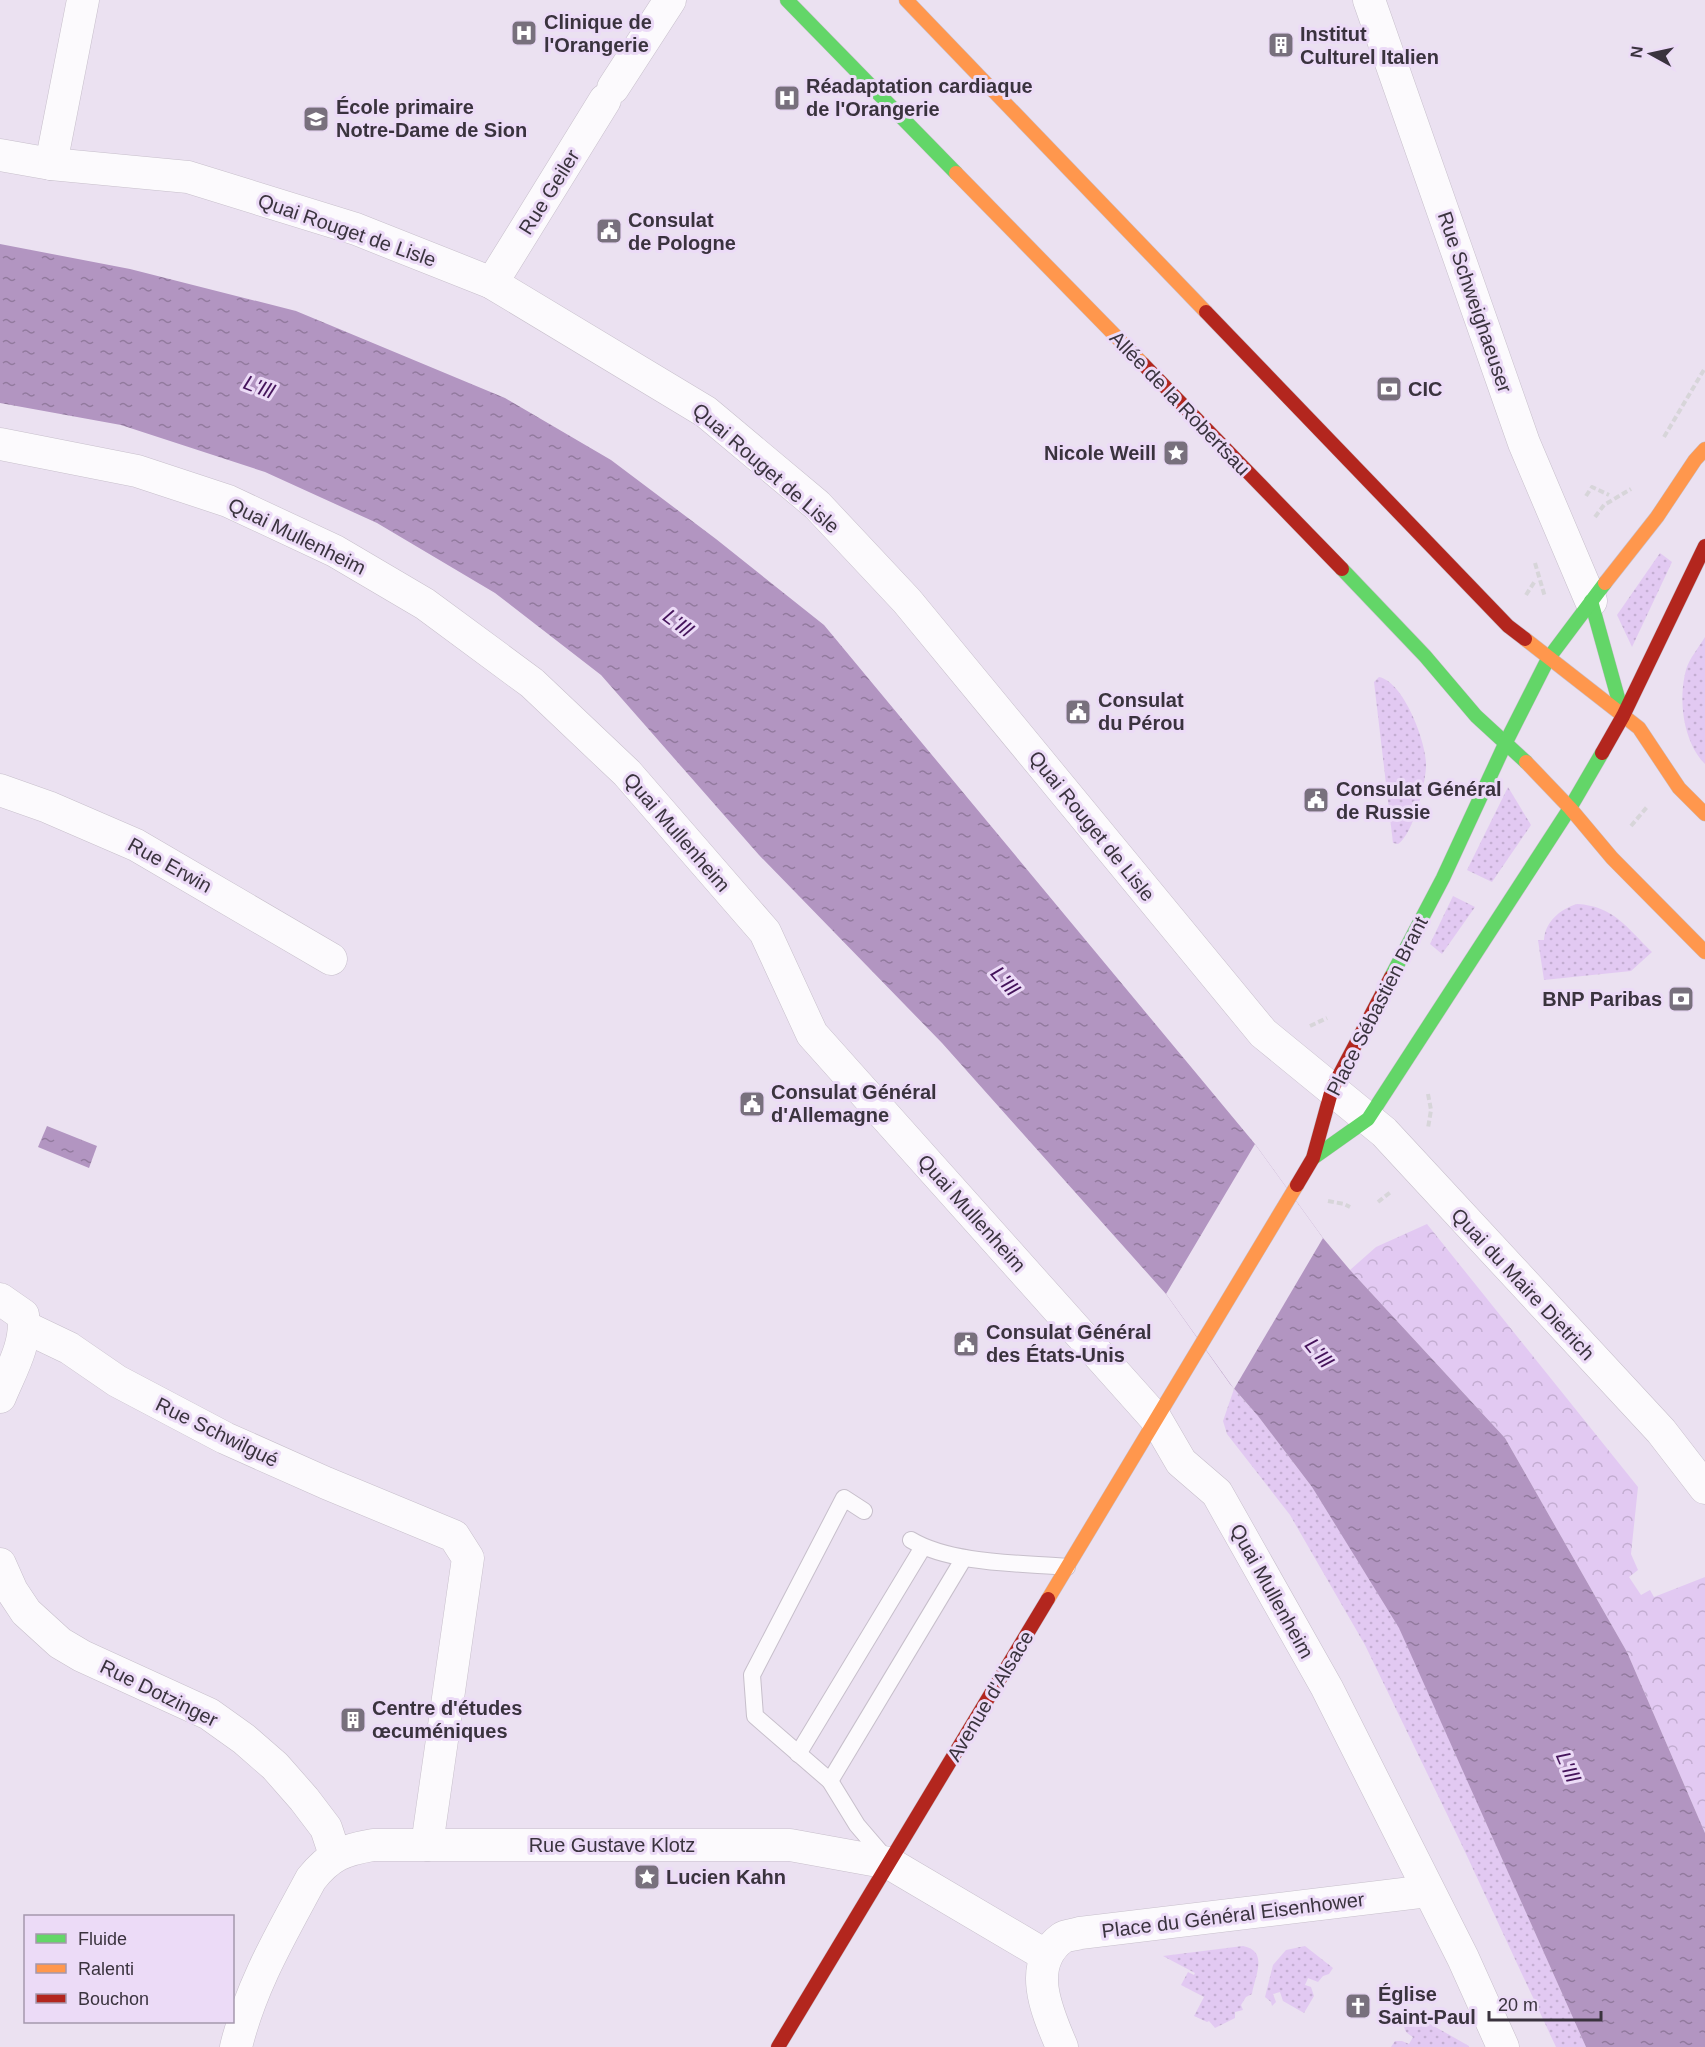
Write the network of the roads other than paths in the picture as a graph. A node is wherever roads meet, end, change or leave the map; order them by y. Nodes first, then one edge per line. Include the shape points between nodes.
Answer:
1 (83, 0) edge
2 (670, 0) edge
3 (787, 0) edge
4 (906, 0) edge
5 (1369, 0) edge
6 (0, 155) edge
7 (51, 164) junction
8 (492, 283) junction
9 (0, 444) edge
10 (1705, 449) edge
11 (1705, 546) edge
12 (1591, 601) junction
13 (1548, 659) junction
14 (1623, 716) junction
15 (1506, 742) junction
16 (0, 790) edge
17 (1570, 808) junction
18 (1705, 814) edge
19 (1705, 952) edge
20 (331, 959) dead end
21 (1332, 1089) junction
22 (1368, 1119) junction
23 (1313, 1158) junction
24 (0, 1299) edge
25 (25, 1327) junction
26 (0, 1397) edge
27 (1156, 1419) junction
28 (1705, 1488) edge
29 (864, 1511) dead end
30 (964, 1558) junction
31 (0, 1564) edge
32 (1067, 1567) junction
33 (798, 1754) junction
34 (830, 1781) junction
35 (427, 1845) junction
36 (334, 1855) junction
37 (889, 1863) junction
38 (1428, 1891) junction
39 (1046, 1955) junction
40 (236, 2047) edge
41 (778, 2047) edge
42 (1062, 2047) edge
43 (1503, 2047) edge

1 - 7 street
2 - 8 street, Rue Geiler
3 - 15 main road, Allée de la Robertsau via 1300,525 1425,656 1476,716
4 - 13 main road via 1508,626
5 - 12 street, Rue Schweighaeuser via 1524,442
6 - 7 street, Quai Rouget de Lisle
7 - 8 street, Quai Rouget de Lisle via 188,177 356,229
8 - 21 street, Quai Rouget de Lisle via 706,412 817,506 907,601 1263,1033
9 - 27 street, Quai Mullenheim via 137,471 228,501 335,551 425,604 532,683 627,773 765,932 813,1034
10 - 12 main road, Place Sébastien Brant
11 - 14 main road
12 - 13 main road, Place Sébastien Brant
12 - 14 main road
13 - 14 main road
13 - 15 main road, Place Sébastien Brant
14 - 17 main road
14 - 18 main road via 1639,728 1679,788
15 - 17 main road, Allée de la Robertsau
15 - 21 main road, Place Sébastien Brant via 1443,878
16 - 20 street, Rue Erwin via 136,844
17 - 19 main road via 1612,858
17 - 22 main road
21 - 22 street, Quai du Maire Dietrich
21 - 23 main road, Place Sébastien Brant
22 - 23 main road
22 - 28 street, Quai du Maire Dietrich via 1661,1431
23 - 27 main road, Avenue d'Alsace
24 - 25 street, Rue Schwilgué via 22,1316
25 - 26 street
25 - 35 street, Rue Schwilgué via 225,1438 454,1536 468,1558
27 - 32 main road, Avenue d'Alsace
27 - 38 street, Quai Mullenheim via 1181,1461 1218,1494 1327,1688
29 - 33 lane via 844,1498 752,1675 755,1716
30 - 32 lane
30 - 33 lane via 917,1543
30 - 34 lane
31 - 36 street, Rue Dotzinger via 26,1612 60,1643 209,1714 244,1738 304,1799 326,1828
32 - 37 main road, Avenue d'Alsace
33 - 34 lane
34 - 37 lane via 856,1825
35 - 36 street, Rue Gustave Klotz via 373,1845
35 - 37 street, Rue Gustave Klotz via 790,1845
36 - 40 street via 311,1879 258,1980
37 - 39 street
37 - 41 main road, Avenue d'Alsace
38 - 39 street, Place du Général Eisenhower via 1080,1933 1063,1937
38 - 43 street, Quai Mullenheim
39 - 42 street via 1041,1979 1046,2008

